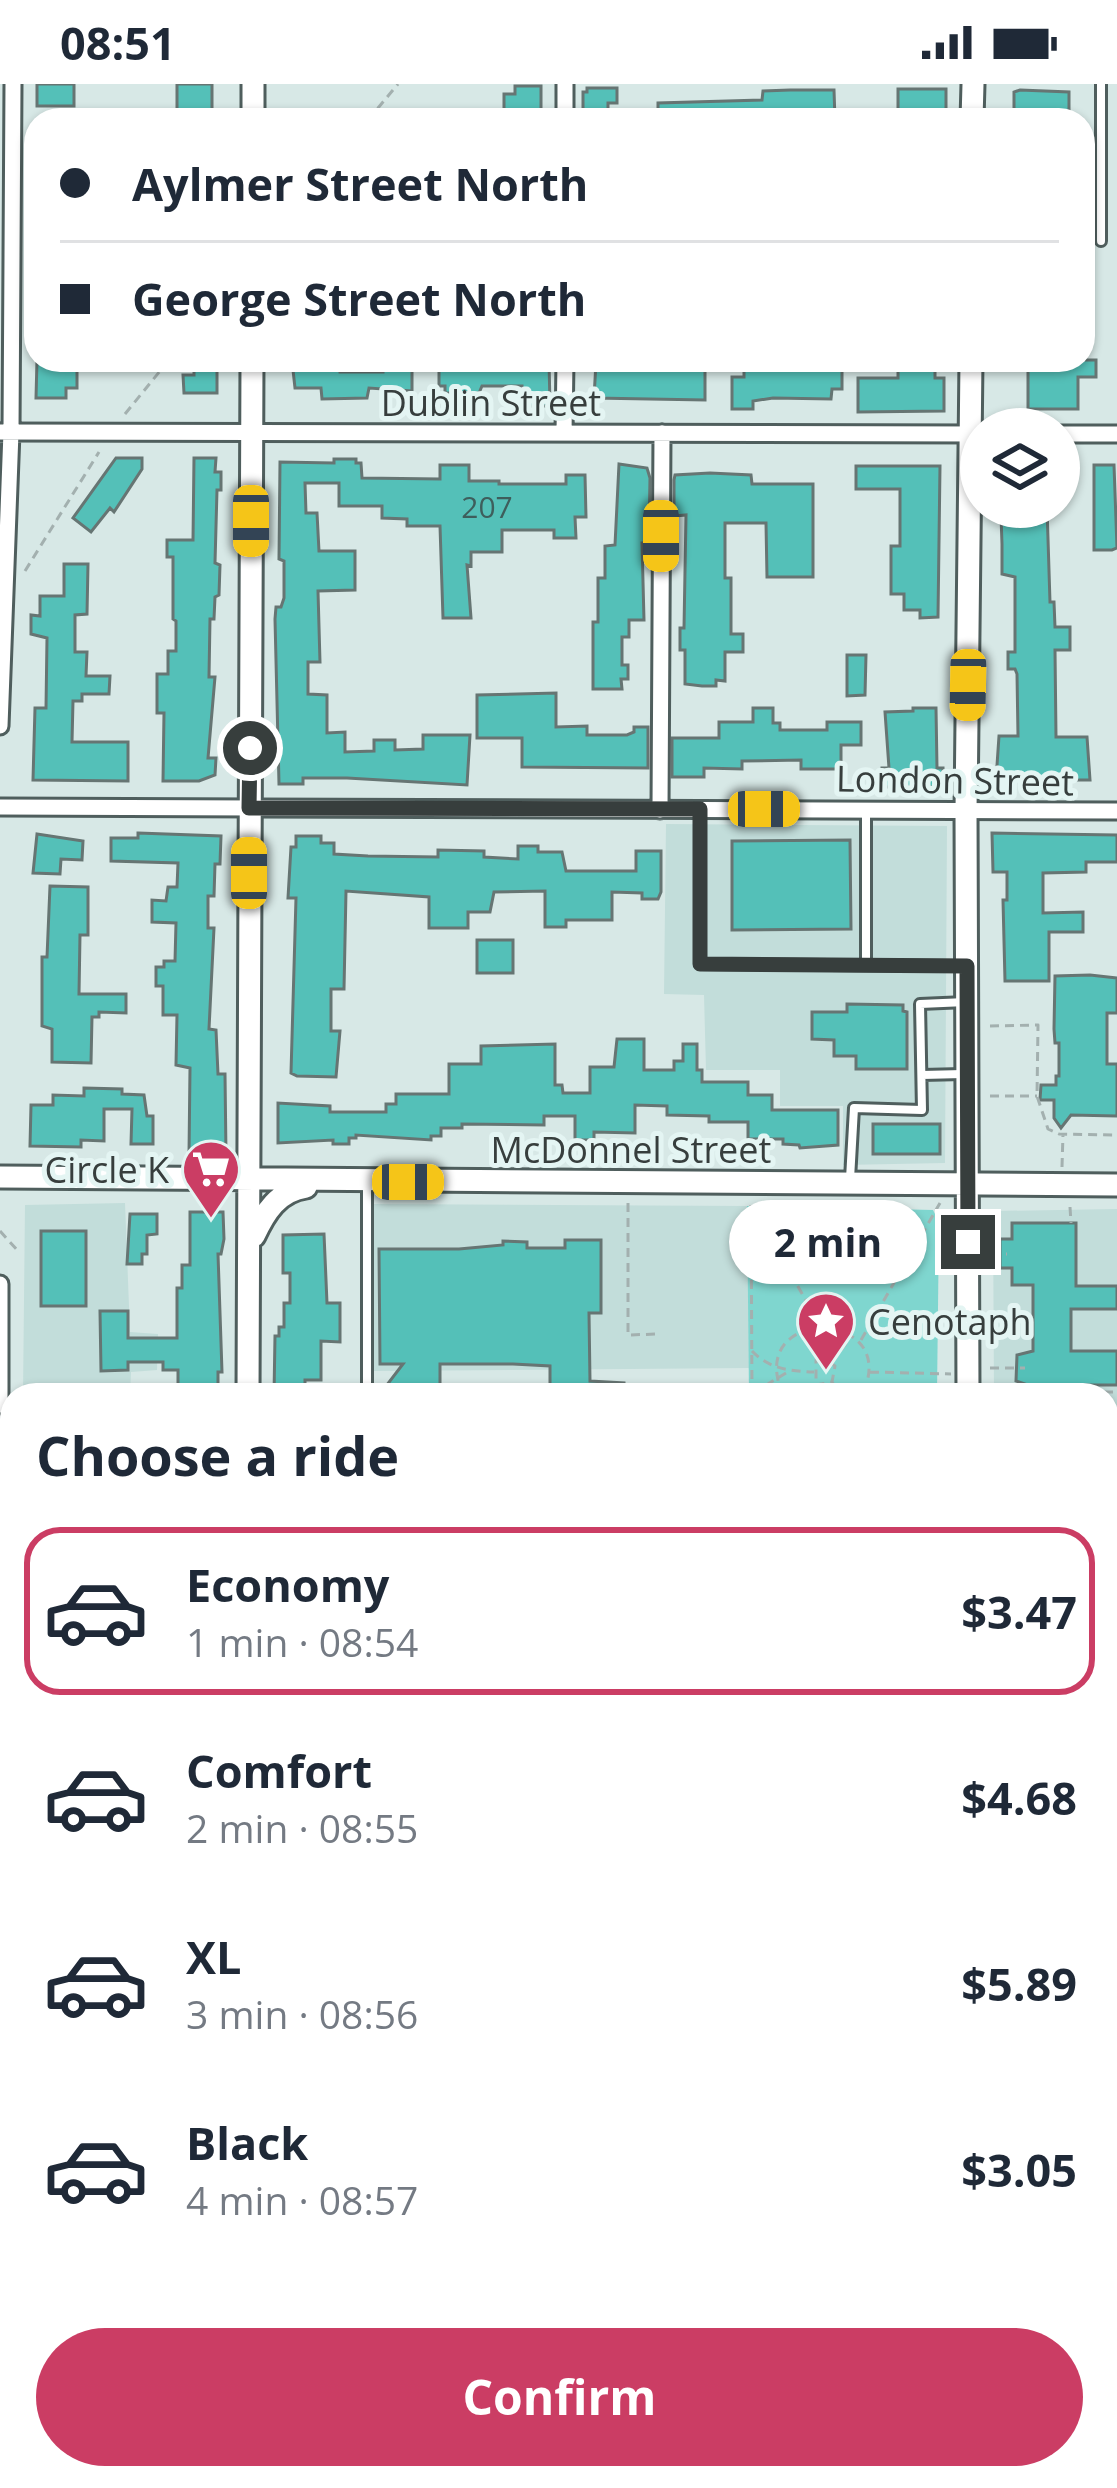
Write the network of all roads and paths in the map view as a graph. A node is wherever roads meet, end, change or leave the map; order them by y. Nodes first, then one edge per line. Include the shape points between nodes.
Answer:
1 (13, 84) edge
2 (398, 84) edge
3 (1101, 84) edge
4 (378, 108) edge
5 (1101, 242) dead end
6 (160, 372) edge
7 (252, 372) edge
8 (565, 372) edge
9 (972, 372) edge
10 (974, 408) edge
11 (252, 430) junction
12 (5, 432) edge
13 (112, 432) junction
14 (565, 433) junction
15 (662, 433) junction
16 (960, 434) edge
17 (1080, 434) edge
18 (1117, 434) edge
19 (974, 528) edge
20 (20, 578) dead end
21 (0, 726) edge
22 (0, 807) edge
23 (249, 808) junction
24 (866, 808) junction
25 (700, 809) junction
26 (660, 810) junction
27 (966, 811) junction
28 (1117, 812) edge
29 (866, 965) junction
30 (967, 966) junction
31 (968, 1003) junction
32 (990, 1026) dead end
33 (968, 1074) junction
34 (922, 1075) junction
35 (991, 1096) dead end
36 (1037, 1096) junction
37 (1063, 1134) junction
38 (1117, 1135) edge
39 (1062, 1168) dead end
40 (0, 1177) edge
41 (250, 1181) junction
42 (342, 1182) junction
43 (367, 1182) junction
44 (850, 1182) junction
45 (942, 1184) junction
46 (968, 1184) junction
47 (1117, 1185) edge
48 (628, 1203) dead end
49 (1070, 1207) dead end
50 (1071, 1223) dead end
51 (0, 1231) edge
52 (248, 1248) junction
53 (18, 1251) dead end
54 (991, 1254) dead end
55 (1006, 1254) dead end
56 (1, 1287) edge
57 (810, 1309) junction
58 (821, 1326) junction
59 (803, 1330) junction
60 (657, 1334) dead end
61 (851, 1336) junction
62 (859, 1343) junction
63 (751, 1350) junction
64 (832, 1362) junction
65 (777, 1366) junction
66 (1025, 1368) dead end
67 (789, 1371) junction
68 (816, 1372) junction
69 (868, 1372) junction
70 (777, 1378) junction
71 (975, 1379) edge
72 (832, 1382) joint
73 (0, 1383) edge
74 (248, 1383) edge
75 (367, 1383) edge
76 (752, 1383) edge
77 (770, 1383) edge
78 (779, 1383) edge
79 (816, 1383) edge
80 (824, 1383) edge
81 (865, 1383) edge

1 - 12 street
2 - 4 path
3 - 5 lane
6 - 13 path
7 - 11 street
8 - 14 street
9 - 10 street
11 - 13 street, Dublin Street
11 - 14 street, Dublin Street
11 - 23 street
12 - 13 street, Dublin Street
12 - 21 street
13 - 20 path
14 - 15 street, Dublin Street
15 - 16 street, Dublin Street
15 - 26 street
17 - 18 street
19 - 27 street
22 - 23 street, London Street
23 - 26 street, London Street
23 - 41 street
24 - 25 street, London Street
24 - 27 street, London Street
24 - 29 lane
25 - 26 street, London Street
25 - 29 lane via 700,964
27 - 28 street, London Street
27 - 30 street
29 - 30 lane
30 - 31 street
31 - 33 street
31 - 34 lane via 920,1004
32 - 36 path via 1038,1025
33 - 34 lane
33 - 46 street
34 - 44 lane via 922,1110 854,1108
35 - 36 path
36 - 37 path via 1048,1129
37 - 38 path
37 - 39 path
40 - 41 street, McDonnel Street
41 - 42 street, McDonnel Street
41 - 52 street
42 - 43 street, McDonnel Street
42 - 52 street via 292,1189 264,1214
43 - 44 street, McDonnel Street
43 - 75 lane
44 - 45 street, McDonnel Street
45 - 46 street, McDonnel Street
45 - 62 path via 941,1202
46 - 47 street, McDonnel Street
46 - 71 street
48 - 60 path via 628,1335
49 - 50 path
51 - 53 path
52 - 74 street
54 - 55 path
56 - 73 street
57 - 58 path
57 - 59 path
57 - 63 path via 751,1204
58 - 59 path
58 - 61 path
59 - 65 path
61 - 62 path
61 - 64 path
62 - 69 path
63 - 65 path
63 - 76 path
64 - 68 path via 816,1360
64 - 72 path
65 - 67 path
65 - 70 path
66 - 71 path
67 - 68 path
67 - 70 path
68 - 79 path
69 - 71 path
69 - 81 path
70 - 77 path
70 - 78 path
72 - 80 path

